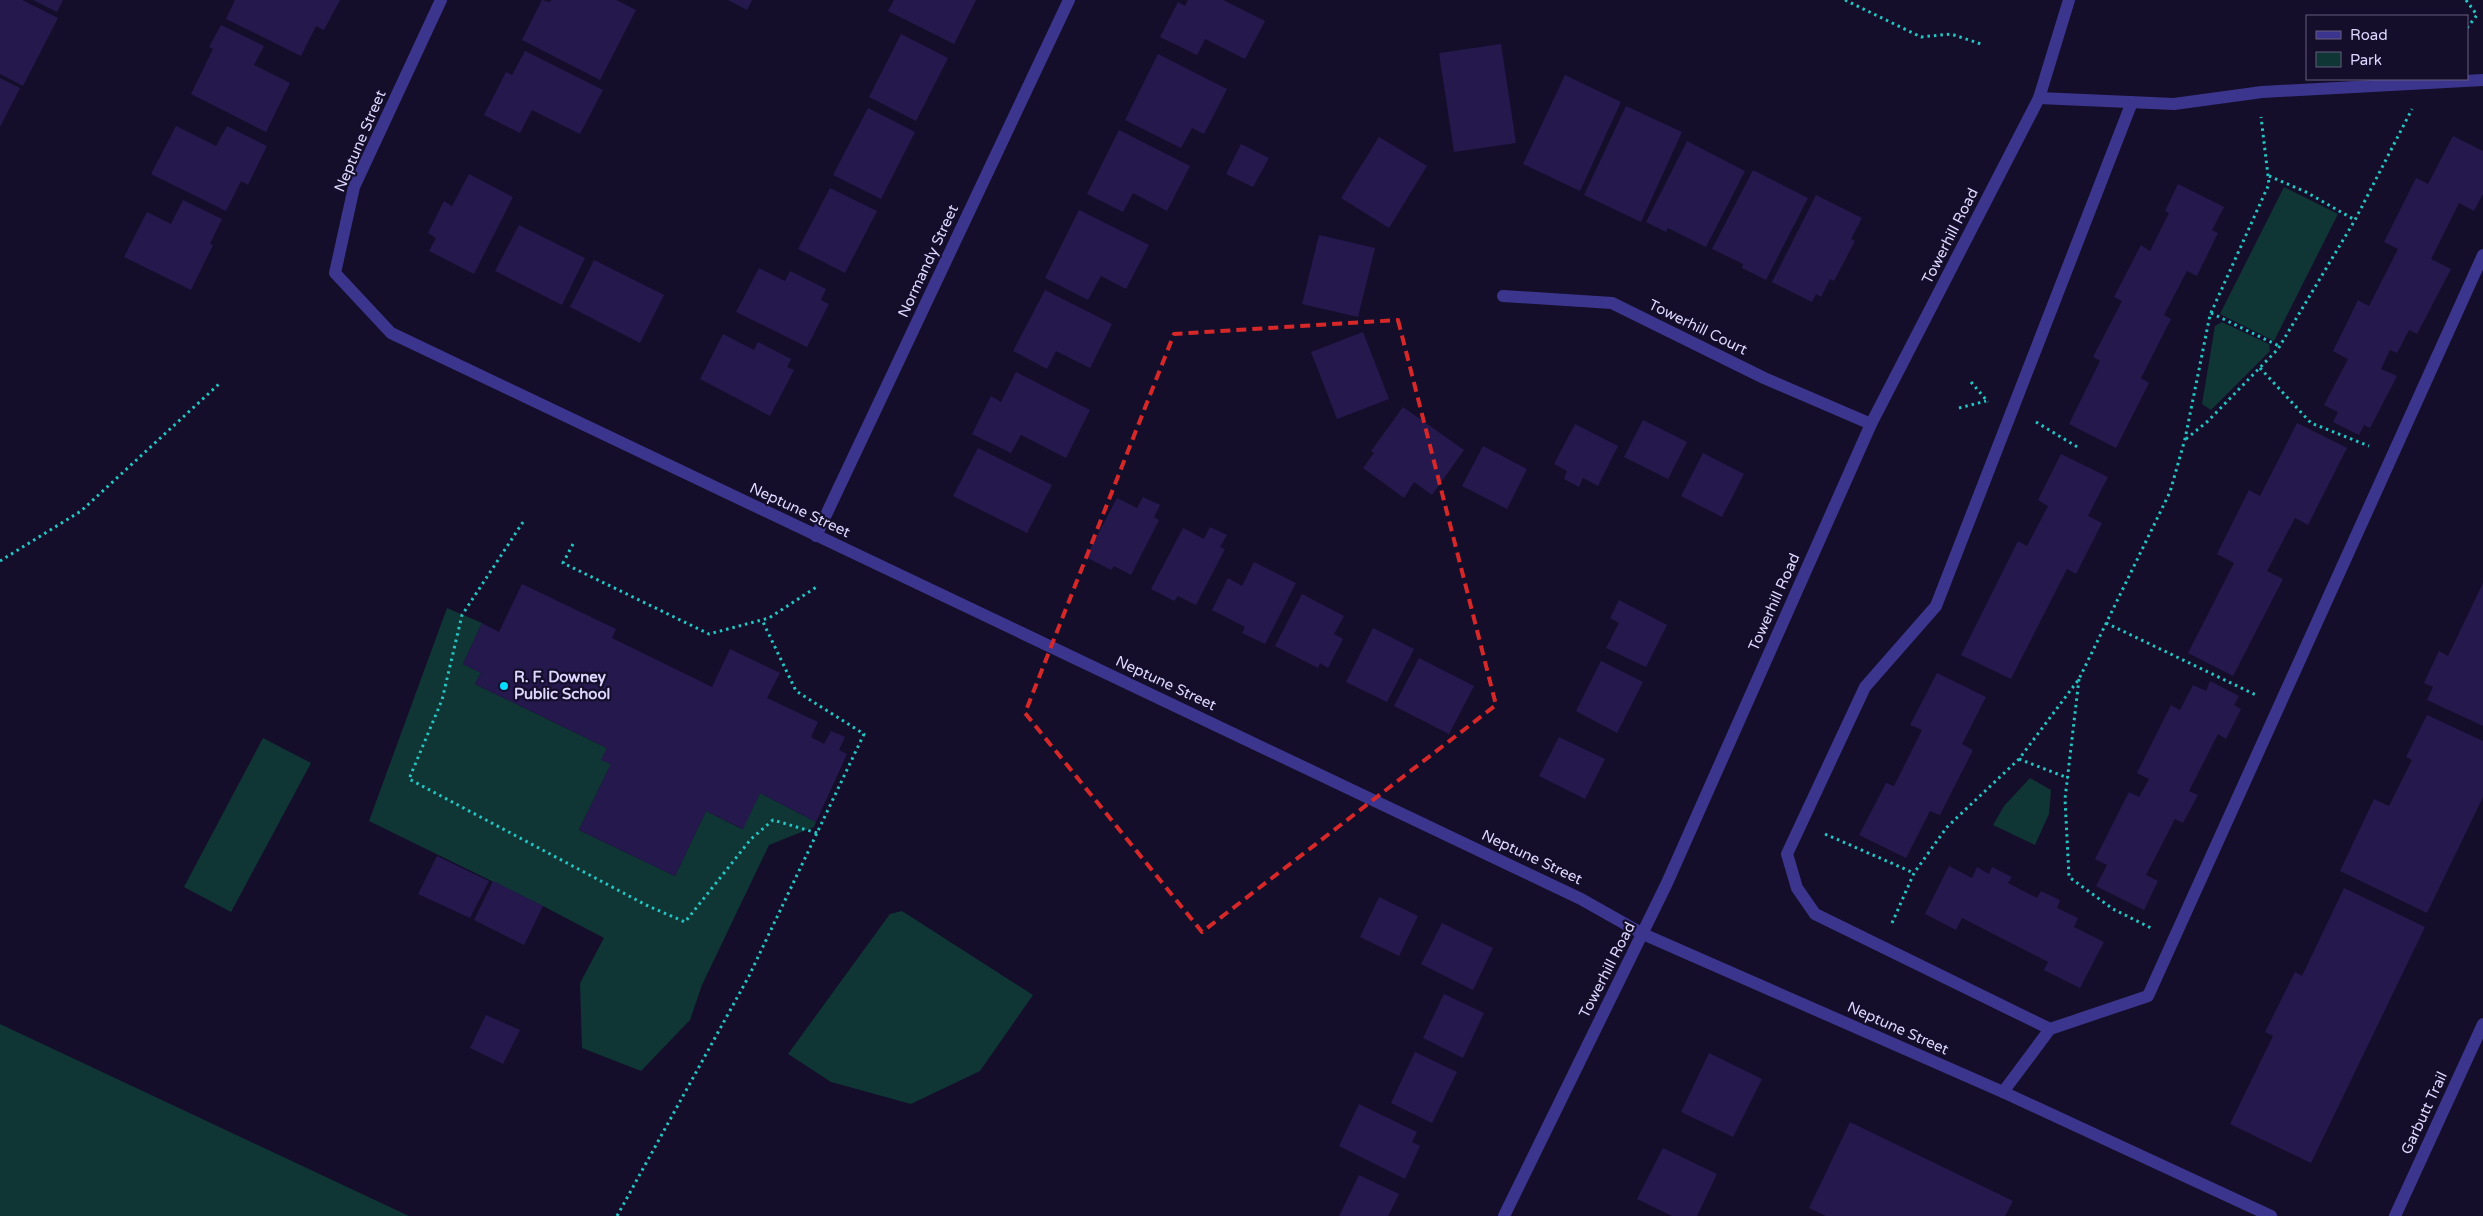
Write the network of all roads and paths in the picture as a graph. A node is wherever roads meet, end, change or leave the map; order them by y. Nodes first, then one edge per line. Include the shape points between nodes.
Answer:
1 (441, 0) edge
2 (1069, 0) edge
3 (1845, 0) edge
4 (2069, 0) edge
5 (2466, 0) edge
6 (2468, 27) edge
7 (1984, 45) dead end
8 (2483, 80) edge
9 (2426, 83) junction
10 (2262, 92) junction
11 (2039, 98) junction
12 (2132, 102) junction
13 (2268, 176) junction
14 (2355, 220) junction
15 (2483, 255) edge
16 (1503, 296) dead end
17 (2211, 313) junction
18 (2279, 346) junction
19 (2260, 368) junction
20 (218, 384) dead end
21 (1986, 401) dead end
22 (1959, 408) dead end
23 (1871, 424) junction
24 (2185, 439) junction
25 (2392, 456) junction
26 (523, 522) dead end
27 (816, 536) junction
28 (573, 544) dead end
29 (0, 561) edge
30 (818, 586) dead end
31 (762, 620) junction
32 (2106, 623) junction
33 (2079, 679) junction
34 (2279, 705) junction
35 (2019, 758) junction
36 (2068, 778) junction
37 (1802, 822) junction
38 (817, 833) junction
39 (1914, 873) junction
40 (1644, 934) junction
41 (2174, 939) junction
42 (1882, 946) junction
43 (2483, 1024) edge
44 (2050, 1029) junction
45 (2003, 1092) junction
46 (617, 1216) edge
47 (1504, 1216) edge
48 (2271, 1216) edge
49 (2395, 1216) edge

1 - 27 street, Neptune Street via 354,187 335,274 391,333
2 - 27 street, Normandy Street
3 - 7 path via 1921,37 1952,34
4 - 11 street, Towerhill Road
5 - 6 path via 2477,15
8 - 9 street
9 - 10 street
9 - 14 path
10 - 12 street via 2174,104
10 - 13 path via 2261,119
11 - 12 street
11 - 23 street, Towerhill Road
12 - 37 street via 1936,606 1864,686
13 - 14 path via 2306,192
13 - 17 path via 2269,184
14 - 18 path
15 - 25 street
16 - 23 street, Towerhill Court via 1612,303 1764,378
17 - 18 path
17 - 24 path
18 - 19 path
19 - 24 path via 2208,421
19 - 25 path via 2311,423
20 - 29 path via 81,512
21 - 22 path
23 - 40 street, Towerhill Road
24 - 32 path via 2170,492
25 - 34 street
26 - 38 path via 462,615 442,700 409,779 684,922 751,838 773,820
27 - 40 street, Neptune Street via 1572,894
28 - 31 path via 563,563 709,634
30 - 31 path
31 - 38 path via 796,691 864,734
32 - 33 path
32 - 34 path
33 - 35 path
33 - 36 path
34 - 41 street
35 - 36 path
35 - 39 path via 1947,827
36 - 41 path via 2065,799 2068,877 2113,909
37 - 39 path
37 - 42 street via 1787,854 1797,888 1816,914
38 - 46 path via 749,976
39 - 42 path
40 - 45 street, Neptune Street
40 - 47 street, Towerhill Road
41 - 44 street via 2148,996
42 - 44 street
43 - 49 street, Garbutt Trail
44 - 45 street
45 - 48 street, Neptune Street

